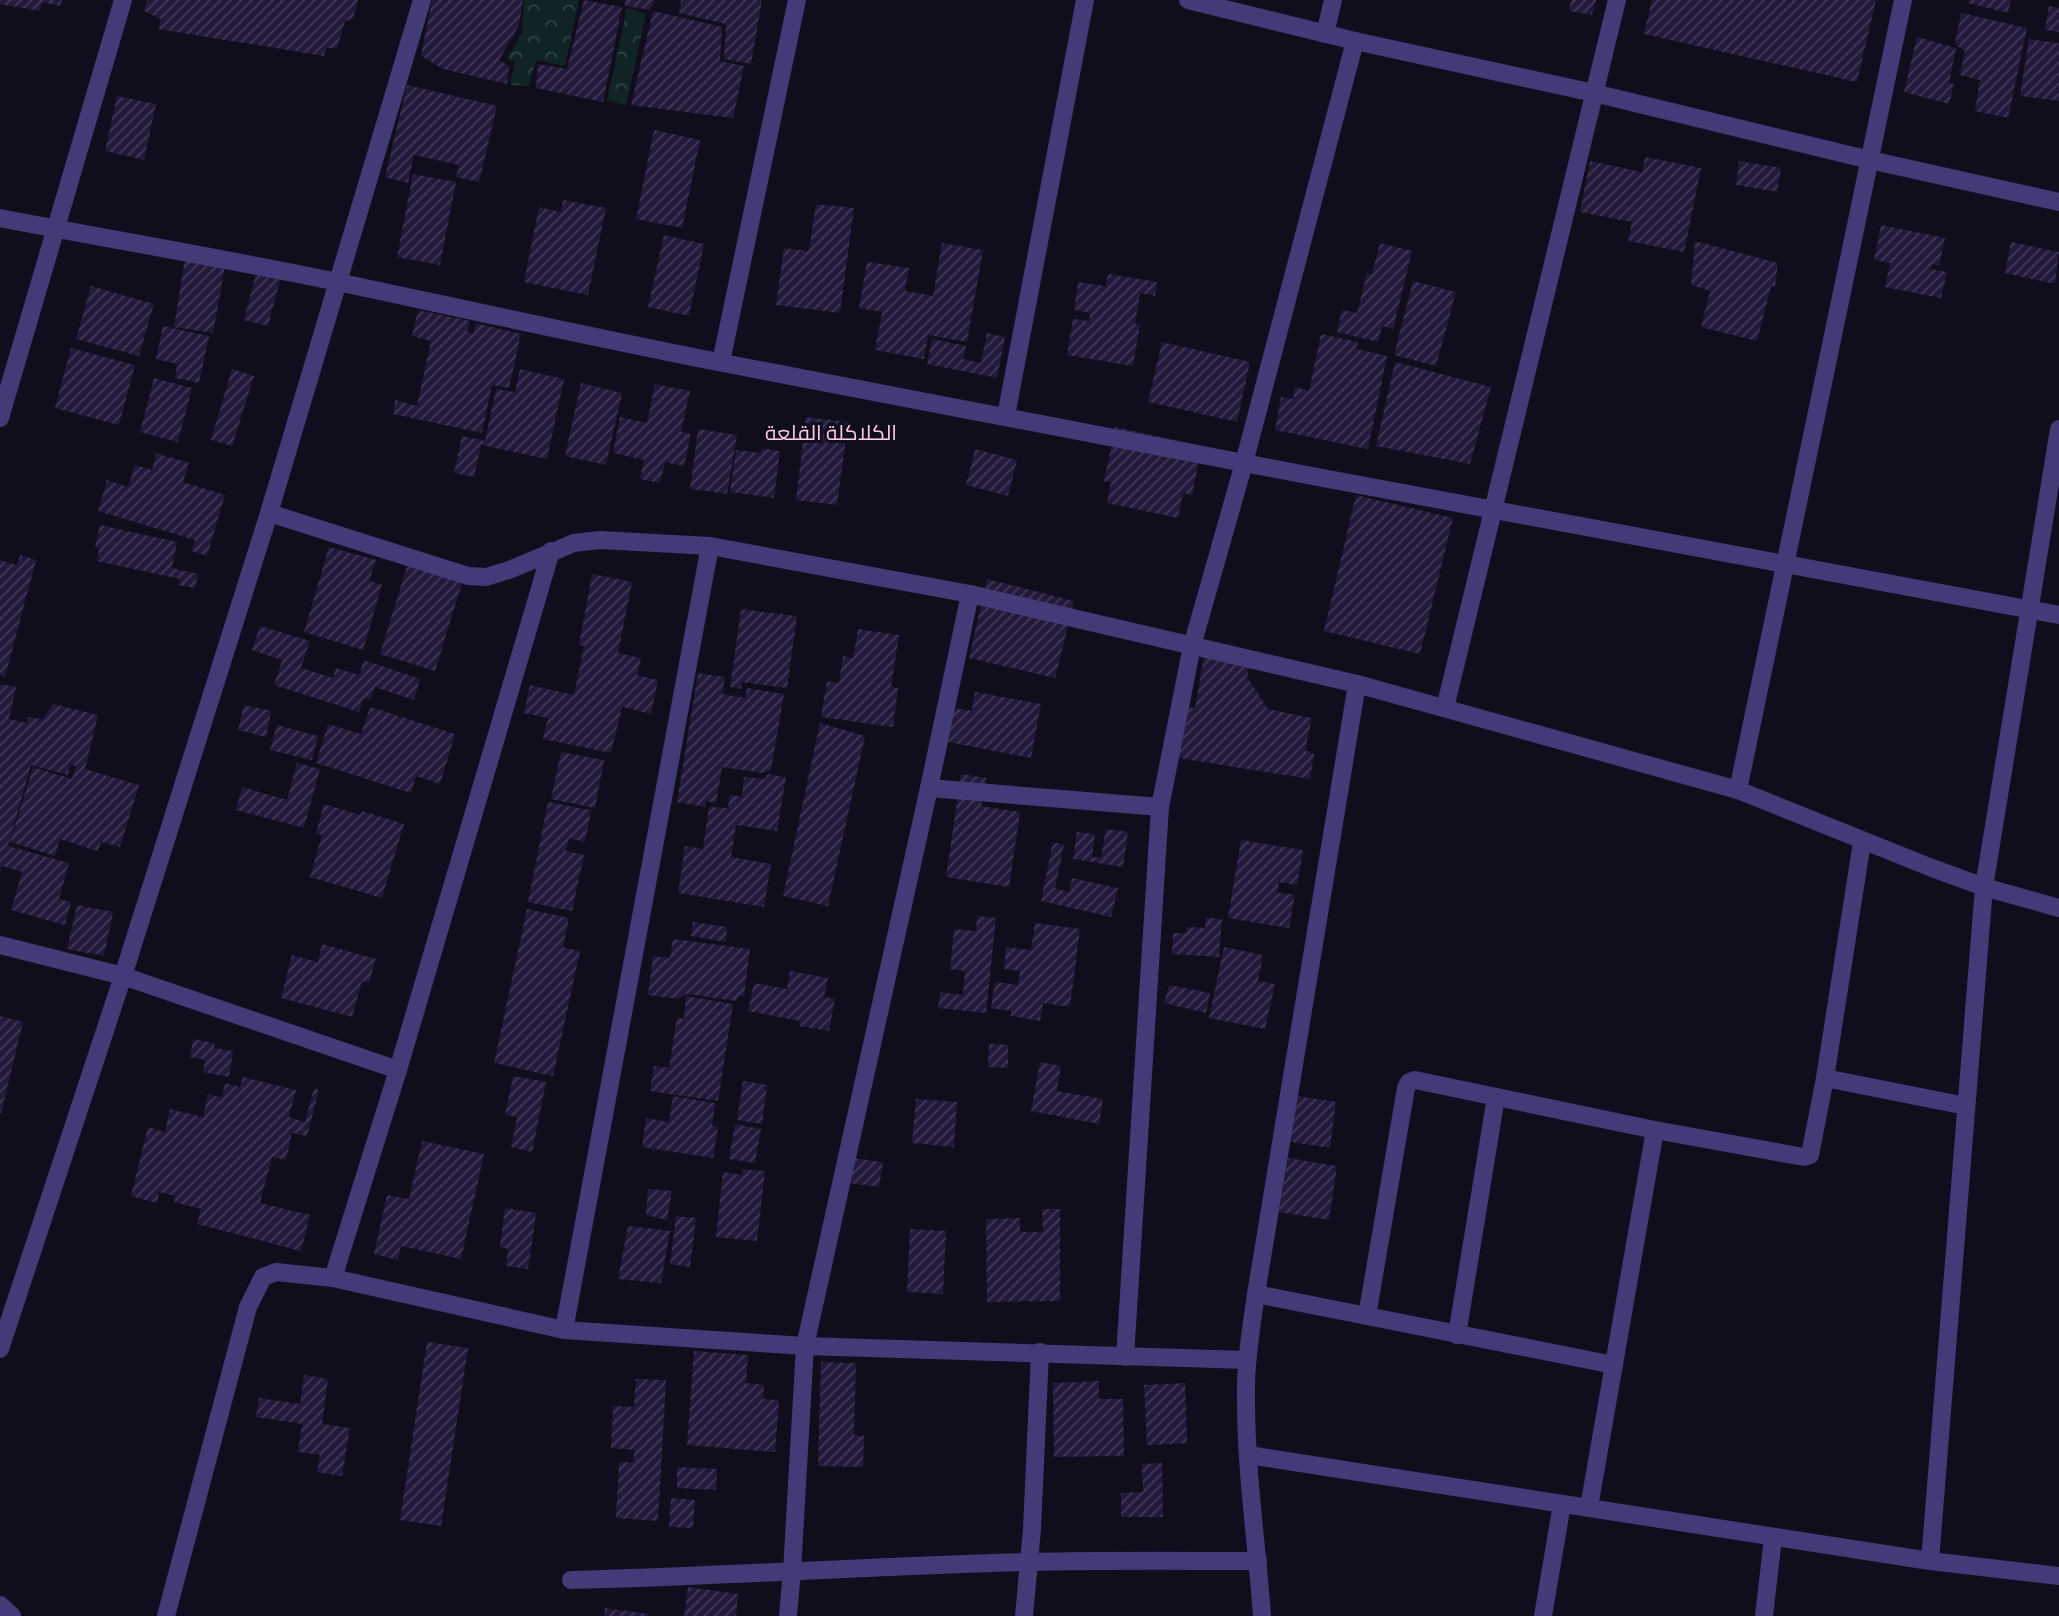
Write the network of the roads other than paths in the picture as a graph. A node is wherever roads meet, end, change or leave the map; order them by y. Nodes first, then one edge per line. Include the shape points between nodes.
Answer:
1 (123, 0) edge
2 (422, 0) edge
3 (797, 0) edge
4 (1085, 0) edge
5 (1188, 0) edge
6 (1333, 0) edge
7 (1617, 0) edge
8 (1903, 0) edge
9 (1325, 34) junction
10 (1356, 41) junction
11 (1594, 93) junction
12 (1870, 160) junction
13 (2059, 202) edge
14 (0, 218) edge
15 (57, 229) junction
16 (339, 282) junction
17 (721, 362) junction
18 (1006, 416) junction
19 (0, 418) edge
20 (2059, 429) edge
21 (1244, 463) junction
22 (1492, 509) junction
23 (269, 513) junction
24 (710, 546) junction
25 (551, 551) junction
26 (1786, 566) junction
27 (970, 594) junction
28 (2031, 610) junction
29 (2059, 615) edge
30 (1192, 646) junction
31 (1357, 684) junction
32 (1445, 708) junction
33 (929, 788) junction
34 (1738, 790) junction
35 (1160, 807) junction
36 (1862, 842) junction
37 (1984, 887) junction
38 (2059, 908) edge
39 (0, 944) edge
40 (123, 976) junction
41 (398, 1070) junction
42 (1825, 1078) junction
43 (1496, 1097) junction
44 (1966, 1107) junction
45 (1655, 1130) junction
46 (333, 1278) junction
47 (1255, 1294) junction
48 (1367, 1316) junction
49 (564, 1330) junction
50 (1457, 1335) junction
51 (805, 1346) junction
52 (0, 1349) edge
53 (1040, 1352) junction
54 (1125, 1357) junction
55 (1247, 1360) junction
56 (1614, 1365) junction
57 (1248, 1455) junction
58 (1562, 1504) junction
59 (1589, 1507) junction
60 (1773, 1538) junction
61 (1258, 1560) junction
62 (1930, 1561) junction
63 (1028, 1562) junction
64 (792, 1571) junction
65 (2059, 1576) edge
66 (571, 1580) dead end
67 (0, 1605) edge
68 (12, 1616) edge
69 (166, 1616) edge
70 (788, 1616) edge
71 (1024, 1616) edge
72 (1262, 1616) edge
73 (1543, 1616) edge
74 (1764, 1616) edge

1 - 15 street
2 - 16 street
3 - 17 street
4 - 18 street
5 - 9 street
6 - 9 street
7 - 11 street
8 - 12 street
9 - 10 street
10 - 11 street
10 - 21 street
11 - 12 street
11 - 22 street
12 - 13 street
12 - 26 street
14 - 15 street
15 - 16 street
15 - 19 street
16 - 17 street
16 - 23 street
17 - 18 street
18 - 21 street
20 - 28 street
21 - 22 street
21 - 30 street
22 - 26 street
22 - 32 street
23 - 25 street via 468,576 486,577
23 - 40 street
24 - 25 street via 600,540
24 - 27 street
24 - 49 street
25 - 41 street
26 - 28 street
26 - 34 street
27 - 30 street
27 - 33 street
28 - 29 street
28 - 37 street
30 - 31 street
30 - 35 street
31 - 32 street
31 - 47 street
32 - 34 street
33 - 35 street
33 - 51 street
34 - 36 street
35 - 54 street
36 - 37 street
36 - 42 street
37 - 38 street
37 - 44 street
39 - 40 street
40 - 41 street
40 - 52 street
41 - 46 street
42 - 44 street
42 - 45 street via 1808,1156
43 - 45 street
43 - 48 street via 1409,1082
43 - 50 street
44 - 62 street
45 - 56 street
46 - 49 street
46 - 69 street via 276,1272 263,1277 248,1307
47 - 48 street
47 - 55 street
48 - 50 street
49 - 51 street
50 - 56 street
51 - 53 street
51 - 64 street
53 - 54 street
53 - 63 street
54 - 55 street
55 - 57 street
56 - 59 street
57 - 58 street
57 - 61 street
58 - 59 street
58 - 73 street
59 - 60 street
60 - 62 street
60 - 74 street
61 - 63 street
61 - 72 street
62 - 65 street
63 - 64 street
63 - 71 street
64 - 66 street
64 - 70 street
67 - 68 street

